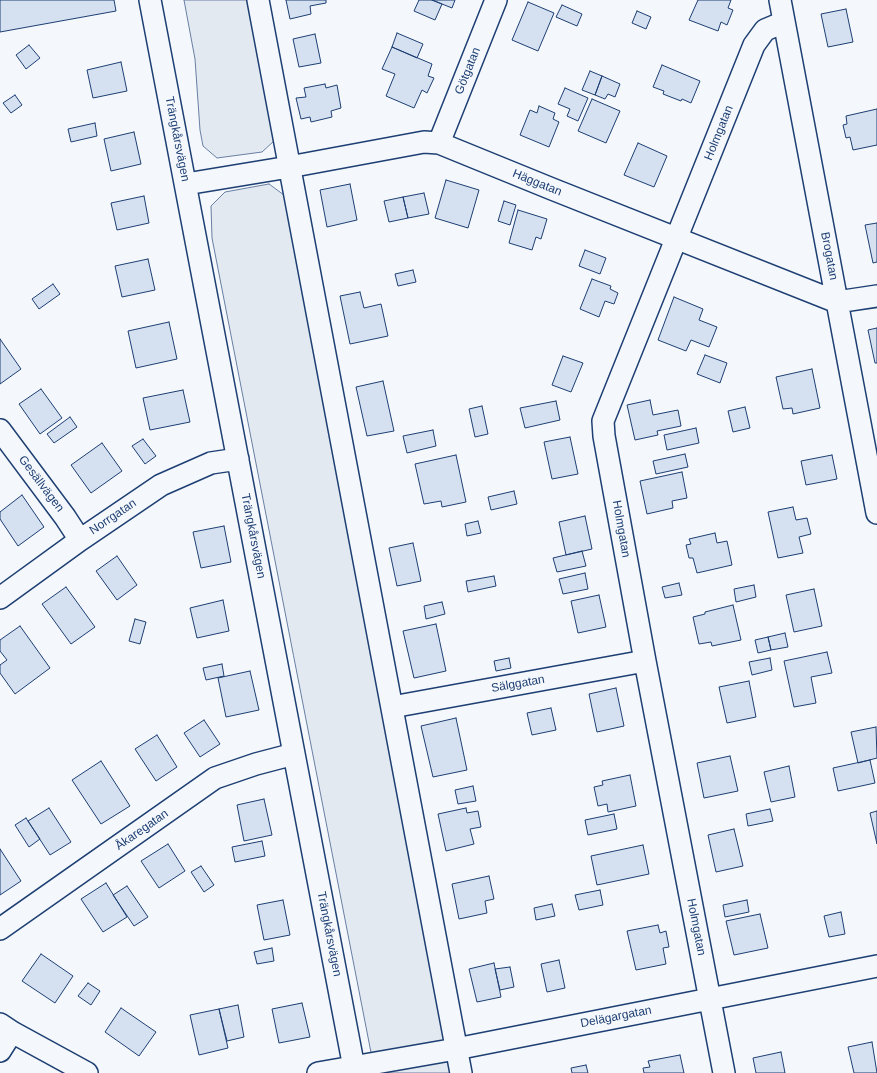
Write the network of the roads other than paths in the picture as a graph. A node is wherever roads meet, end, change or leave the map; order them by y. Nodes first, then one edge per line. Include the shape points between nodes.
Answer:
1 (150, 0) edge
2 (258, 0) edge
3 (496, 0) edge
4 (780, 0) edge
5 (784, 22) junction
6 (439, 143) junction
7 (289, 167) junction
8 (186, 184) junction
9 (677, 238) junction
10 (877, 296) edge
11 (837, 302) junction
12 (0, 430) edge
13 (238, 459) junction
14 (877, 513) edge
15 (80, 540) junction
16 (0, 598) edge
17 (645, 661) junction
18 (392, 708) junction
19 (294, 754) junction
20 (0, 929) edge
21 (877, 966) edge
22 (710, 998) junction
23 (6, 1028) edge
24 (456, 1049) junction
25 (0, 1051) edge
26 (354, 1070) edge
27 (87, 1073) edge
28 (318, 1073) edge
29 (461, 1073) edge
30 (724, 1073) edge

1 - 8 street, Trängkårsvägen
2 - 7 street
3 - 6 street, Götgatan
4 - 5 street, Brogatan
5 - 9 street, Holmgatan via 765,30 754,45
5 - 11 street, Brogatan
6 - 7 street, Häggatan via 424,142
6 - 9 street, Häggatan
7 - 8 street, Häggatan
7 - 18 street
8 - 13 street, Trängkårsvägen
9 - 11 street, Häggatan
9 - 17 street, Holmgatan via 603,422
10 - 11 street
11 - 14 street, Brogatan
12 - 15 street, Gesällvägen
13 - 15 street, Norrgatan via 211,464 161,485
13 - 19 street, Trängkårsvägen
15 - 16 street, Norrgatan
17 - 18 street, Sälggatan
17 - 22 street, Holmgatan
18 - 24 street
19 - 20 street, Åkaregatan via 215,778
19 - 26 street, Trängkårsvägen
21 - 22 street, Delägargatan
22 - 24 street, Delägargatan
22 - 30 street, Holmgatan
23 - 25 street
23 - 27 street
24 - 26 street, Delägargatan
24 - 29 street
26 - 28 street, Delägargatan

